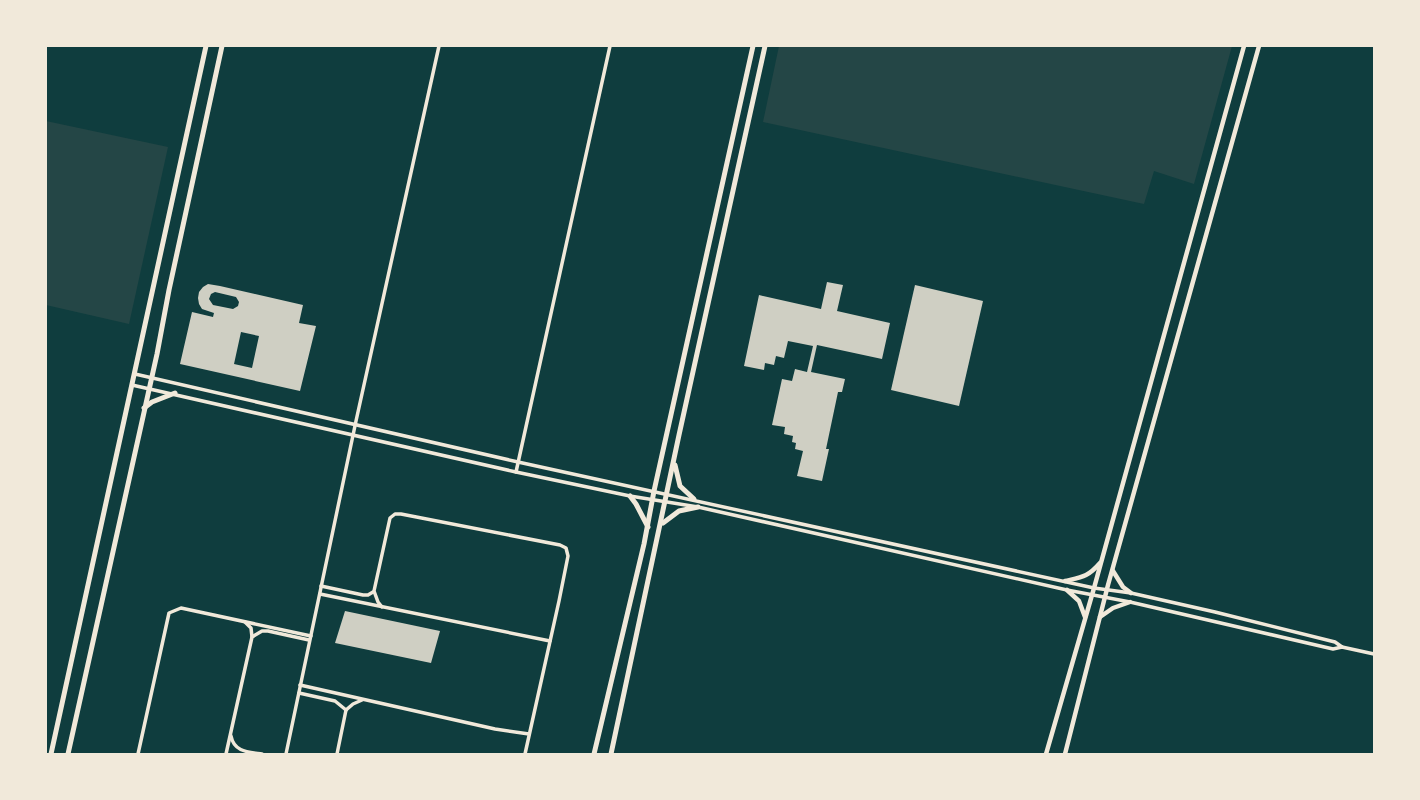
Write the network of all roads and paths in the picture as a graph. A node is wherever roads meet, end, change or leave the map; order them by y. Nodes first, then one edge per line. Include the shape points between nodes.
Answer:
1 (206, 46) edge
2 (222, 46) edge
3 (439, 46) edge
4 (610, 46) edge
5 (753, 46) edge
6 (765, 46) edge
7 (1244, 46) edge
8 (1259, 46) edge
9 (135, 374) junction
10 (151, 378) junction
11 (132, 385) junction
12 (149, 388) junction
13 (175, 393) junction
14 (144, 408) junction
15 (355, 425) junction
16 (354, 434) junction
17 (518, 462) junction
18 (674, 462) junction
19 (516, 472) junction
20 (654, 491) junction
21 (668, 493) junction
22 (630, 496) junction
23 (653, 499) junction
24 (694, 499) junction
25 (666, 502) junction
26 (698, 508) junction
27 (661, 525) junction
28 (648, 527) junction
29 (1101, 562) junction
30 (1112, 570) junction
31 (1065, 581) junction
32 (321, 586) junction
33 (1094, 588) junction
34 (1107, 589) junction
35 (1067, 590) junction
36 (374, 591) junction
37 (1132, 593) junction
38 (320, 594) junction
39 (1092, 595) junction
40 (1105, 597) junction
41 (1130, 601) junction
42 (382, 607) junction
43 (1085, 617) junction
44 (1100, 617) junction
45 (244, 621) junction
46 (252, 637) junction
47 (310, 638) junction
48 (550, 642) junction
49 (1342, 648) junction
50 (1374, 654) edge
51 (300, 685) junction
52 (299, 693) junction
53 (363, 699) junction
54 (346, 710) junction
55 (231, 734) junction
56 (529, 734) junction
57 (51, 754) edge
58 (68, 754) edge
59 (138, 754) edge
60 (226, 754) edge
61 (262, 754) edge
62 (286, 754) edge
63 (337, 754) edge
64 (525, 754) edge
65 (594, 754) edge
66 (611, 754) edge
67 (1046, 754) edge
68 (1065, 754) edge

1 - 9 main road
2 - 10 main road
3 - 15 street
4 - 17 street
5 - 20 main road
6 - 18 main road
7 - 29 street
8 - 30 street
9 - 10 street
9 - 11 main road
10 - 12 main road
10 - 15 street
11 - 12 street
11 - 57 main road
12 - 13 street
12 - 14 main road
13 - 14 main road
13 - 16 street
14 - 58 main road
15 - 16 street
15 - 17 street
16 - 19 street
16 - 32 street
17 - 19 street
17 - 20 street
18 - 21 main road
18 - 24 main road via 680,486
19 - 22 street
20 - 21 street
20 - 23 main road
21 - 24 street
21 - 25 main road
22 - 23 street
22 - 28 main road
23 - 25 street
23 - 28 main road
24 - 31 street
25 - 26 street
25 - 27 main road
26 - 27 main road via 679,511
26 - 35 street
27 - 66 main road
28 - 65 main road
29 - 31 street via 1086,576
29 - 33 street
30 - 34 street
30 - 37 street
31 - 33 street
32 - 36 street via 363,595
32 - 38 street
33 - 34 street
33 - 39 street
34 - 37 street
34 - 40 street
35 - 39 street
35 - 43 street via 1079,601
36 - 42 street
36 - 48 street via 390,518 396,514 560,545 568,556
37 - 49 street via 1335,642
38 - 42 street
38 - 47 street
39 - 40 street
39 - 43 street
40 - 41 street
40 - 44 street
41 - 44 street
41 - 49 street
42 - 48 street
43 - 67 street
44 - 68 street
45 - 46 street
45 - 47 street
45 - 59 street via 181,608 169,613
46 - 47 street via 268,631
46 - 55 street
47 - 51 street
48 - 56 street
49 - 50 street
51 - 52 street
51 - 53 street
52 - 54 street via 335,701
52 - 62 street
53 - 54 street
53 - 56 street
54 - 63 street
55 - 60 street
55 - 61 street via 237,749
56 - 64 street

